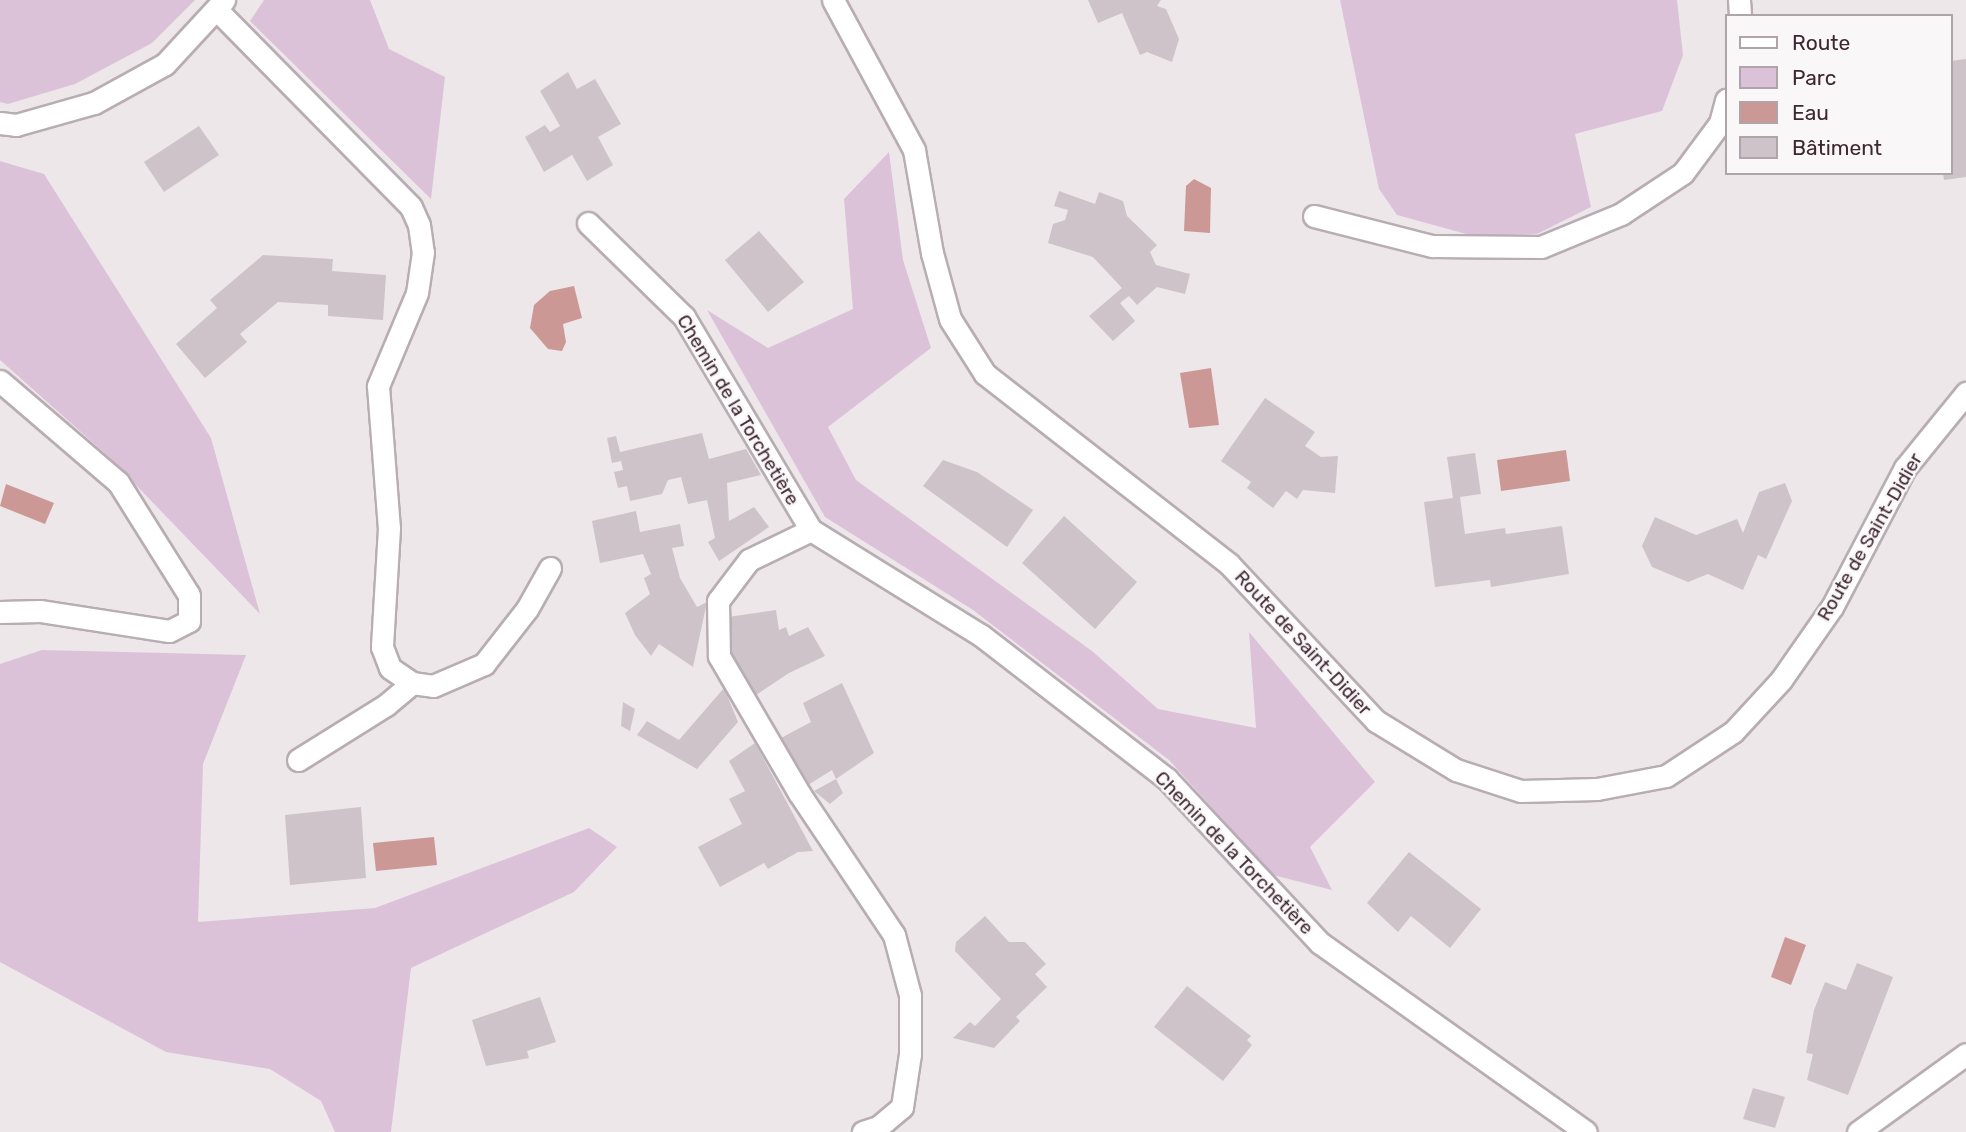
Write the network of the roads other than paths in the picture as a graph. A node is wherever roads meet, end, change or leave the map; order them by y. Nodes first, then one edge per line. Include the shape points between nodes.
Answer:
1 (833, 0) edge
2 (221, 5) edge
3 (1724, 108) edge
4 (0, 124) edge
5 (1314, 216) dead end
6 (588, 223) dead end
7 (0, 381) edge
8 (1966, 393) edge
9 (811, 530) junction
10 (550, 568) dead end
11 (0, 612) edge
12 (412, 683) junction
13 (298, 760) dead end
14 (1966, 1054) edge
15 (863, 1132) edge
16 (1586, 1132) edge
17 (1858, 1132) edge

1 - 8 street, Route de Saint-Didier via 914,150 932,253 950,319 985,374 1229,564 1376,721 1456,769 1521,791 1597,789 1666,775 1733,732 1781,680 1832,607 1905,468
2 - 4 street via 164,64 94,103 16,125
2 - 12 street via 411,207 419,225 423,252 417,293 378,386 388,528 382,647 390,668
3 - 5 street via 1720,123 1683,173 1621,214 1541,247 1432,246
6 - 9 street, Chemin de la Torchetière via 684,317
7 - 11 street via 118,482 189,595 189,621 169,631 40,611
9 - 15 street via 749,560 718,601 719,656 793,782 894,935 910,995 910,1054 902,1107 878,1127
9 - 16 street, Chemin de la Torchetière via 982,636 1167,779 1320,943
10 - 12 street via 527,610 484,664 433,686
12 - 13 street via 386,705
14 - 17 street

